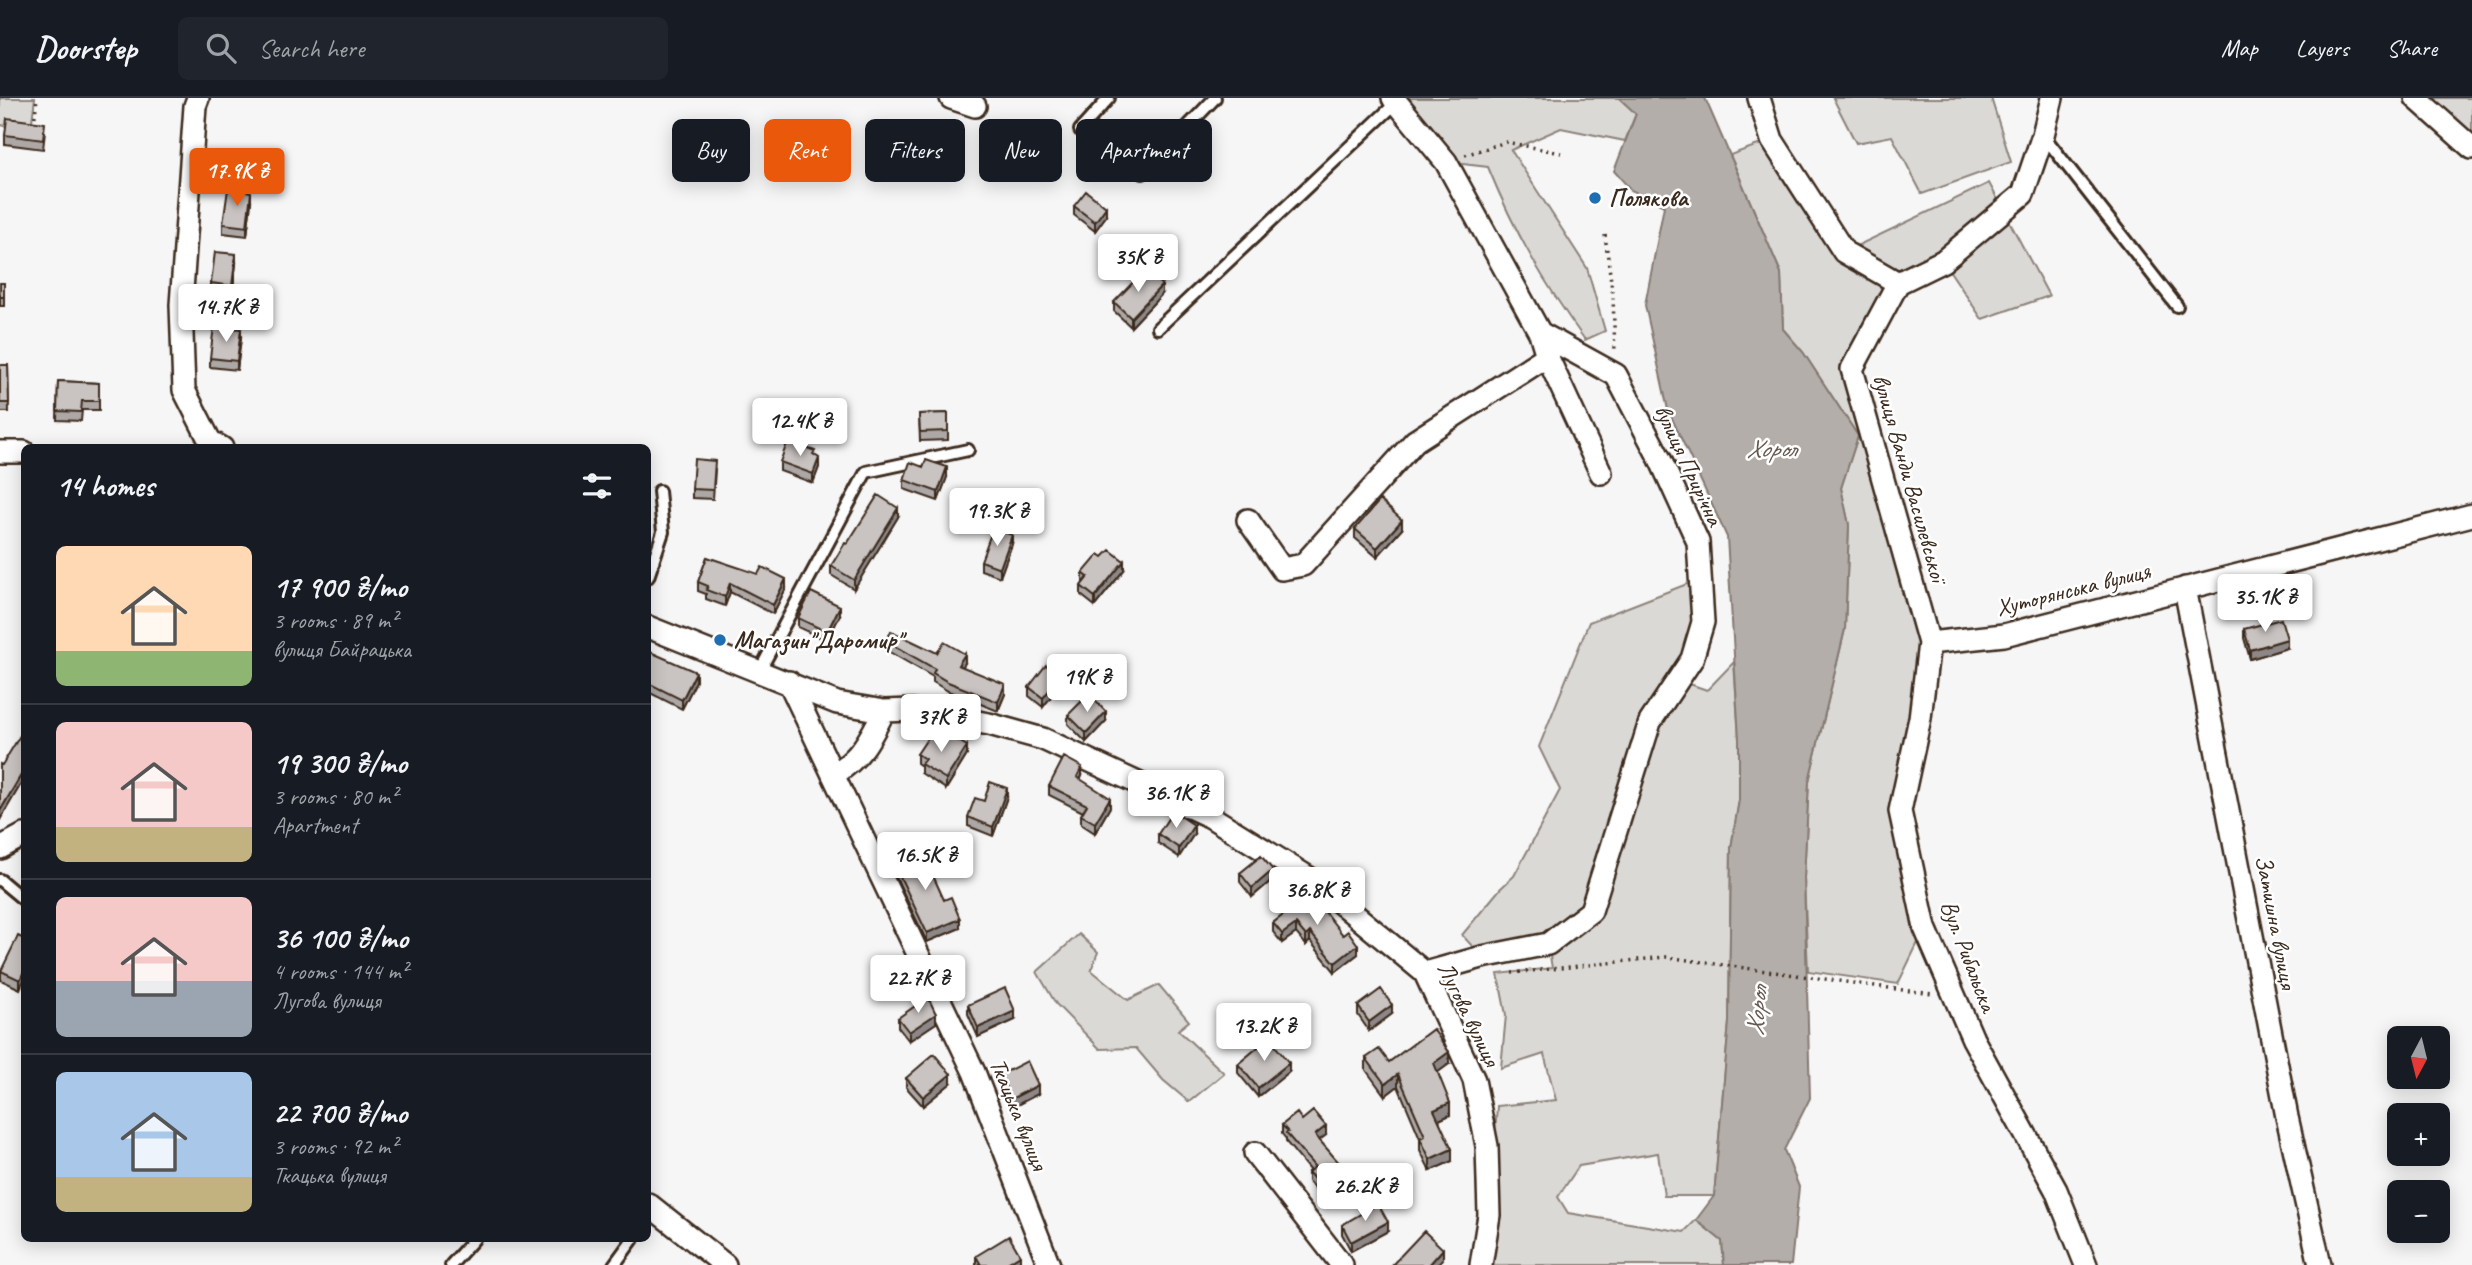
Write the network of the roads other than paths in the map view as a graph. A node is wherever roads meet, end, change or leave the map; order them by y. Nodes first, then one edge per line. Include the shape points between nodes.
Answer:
1 (198, 98) edge
2 (951, 98) edge
3 (1109, 98) edge
4 (1215, 98) edge
5 (1759, 98) edge
6 (2052, 98) edge
7 (2416, 98) edge
8 (1395, 100) edge
9 (975, 106) dead end
10 (1090, 119) edge
11 (1195, 119) edge
12 (2043, 135) junction
13 (2472, 148) edge
14 (1898, 283) junction
15 (2177, 306) dead end
16 (1158, 328) dead end
17 (1540, 333) junction
18 (1547, 356) junction
19 (215, 444) edge
20 (968, 450) dead end
21 (0, 452) edge
22 (21, 452) edge
23 (1601, 473) dead end
24 (659, 491) dead end
25 (2472, 515) edge
26 (1248, 520) dead end
27 (651, 568) edge
28 (2185, 588) junction
29 (651, 628) edge
30 (1929, 643) junction
31 (759, 672) junction
32 (789, 682) junction
33 (884, 711) junction
34 (833, 775) junction
35 (21, 837) edge
36 (0, 848) edge
37 (0, 880) edge
38 (21, 898) edge
39 (1425, 973) junction
40 (1255, 1153) dead end
41 (651, 1211) edge
42 (471, 1242) edge
43 (631, 1242) edge
44 (451, 1265) edge
45 (614, 1265) edge
46 (725, 1265) edge
47 (1049, 1265) edge
48 (1342, 1265) edge
49 (1481, 1265) edge
50 (2086, 1265) edge
51 (2320, 1265) edge

1 - 19 street via 181,305 184,390
2 - 9 street
3 - 10 lane
4 - 11 lane
5 - 14 street via 1772,140 1844,252
6 - 12 street
7 - 13 street
8 - 16 lane
8 - 17 street via 1446,162
12 - 14 street via 2024,194 1943,261
12 - 15 lane
14 - 30 street, вулиця Ванди Василевської via 1852,369
17 - 18 street
17 - 39 street, вулиця Прирічна via 1616,375 1698,542 1703,622 1692,659 1650,722 1591,911 1548,944
18 - 23 street
18 - 26 street via 1415,441 1303,565 1282,569
20 - 31 lane via 866,472
21 - 22 street
24 - 27 lane via 663,532
25 - 28 street, Хуторянська вулиця
28 - 30 street, Хуторянська вулиця via 2004,635
28 - 51 street, Затишна вулиця
29 - 31 street, Лугова вулиця
30 - 50 street, Вул. Рибальска via 1920,718 1900,811 1925,928 1973,1040 2056,1190
31 - 32 street, Лугова вулиця
32 - 33 street, Лугова вулиця via 837,703
32 - 34 street, Ткацька вулиця
33 - 34 street via 852,763
33 - 39 street, Лугова вулиця via 912,710 964,719 1043,739 1211,817 1314,881
34 - 47 street, Ткацька вулиця via 974,1072
35 - 36 street
37 - 38 lane
39 - 49 street, Лугова вулиця via 1474,1080 1484,1133 1489,1215
40 - 48 street
41 - 46 street
42 - 44 lane
43 - 45 lane

